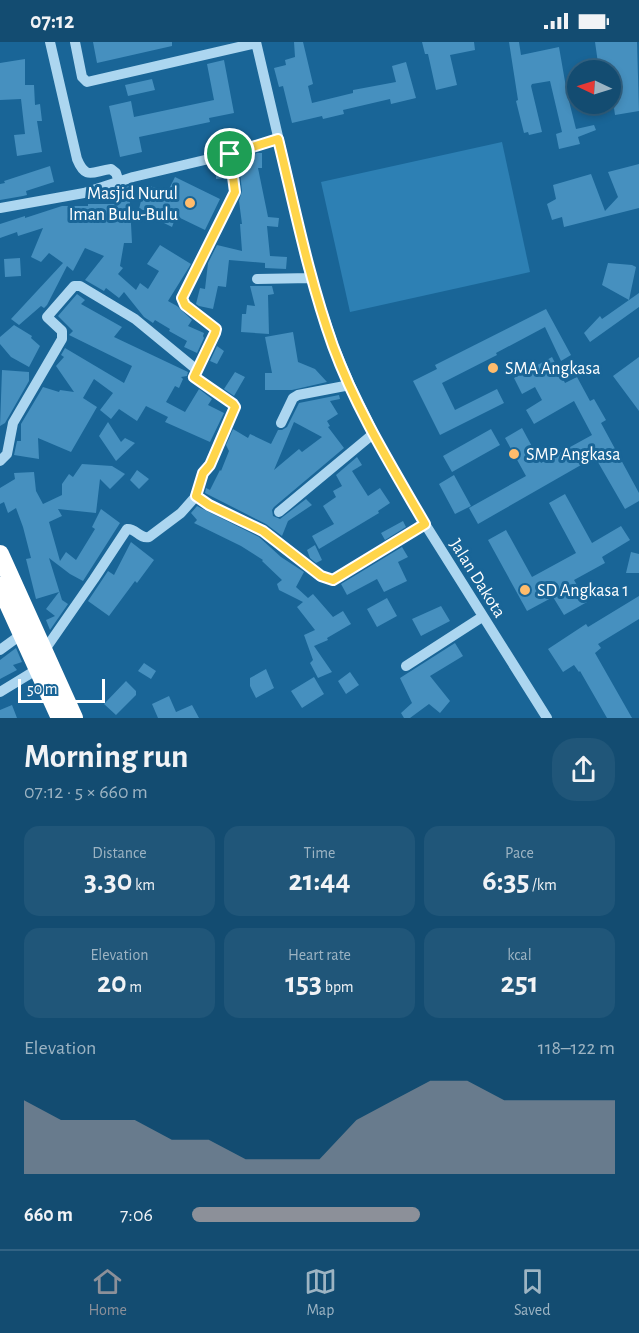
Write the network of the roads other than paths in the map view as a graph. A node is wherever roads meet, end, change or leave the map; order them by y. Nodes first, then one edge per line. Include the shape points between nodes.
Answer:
1 (50, 42) edge
2 (75, 42) edge
3 (256, 43) edge
4 (278, 139) junction
5 (230, 154) junction
6 (119, 182) junction
7 (0, 208) edge
8 (311, 278) junction
9 (257, 279) dead end
10 (197, 370) junction
11 (350, 386) junction
12 (280, 423) dead end
13 (373, 434) junction
14 (0, 461) edge
15 (196, 496) junction
16 (279, 512) dead end
17 (425, 524) junction
18 (0, 554) edge
19 (0, 586) edge
20 (482, 617) junction
21 (22, 634) junction
22 (0, 650) edge
23 (43, 661) junction
24 (406, 666) dead end
25 (0, 692) edge
26 (542, 716) edge
27 (60, 718) edge
28 (75, 718) edge

1 - 6 street via 81,170 90,173 111,169
2 - 3 street via 82,77 87,82
3 - 4 street, Jalan Dakota
4 - 5 street
4 - 8 street, Jalan Dakota
5 - 6 street
5 - 10 street via 235,192 182,298 185,305 216,329
6 - 7 street via 84,193
8 - 9 street
8 - 11 street, Jalan Dakota
10 - 14 street via 127,313 74,286 46,317 62,331 62,339 13,423 7,454
10 - 15 street via 194,377 235,407
11 - 12 street via 298,395
11 - 13 street, Jalan Dakota
13 - 16 street
13 - 17 street, Jalan Dakota
15 - 17 street via 263,531 333,580
15 - 23 street via 149,537 127,529
17 - 20 street, Jalan Dakota
18 - 23 highway
19 - 21 highway
20 - 24 street
20 - 26 street, Jalan Dakota
21 - 22 street
21 - 23 highway
23 - 25 street
23 - 27 highway
23 - 28 highway

